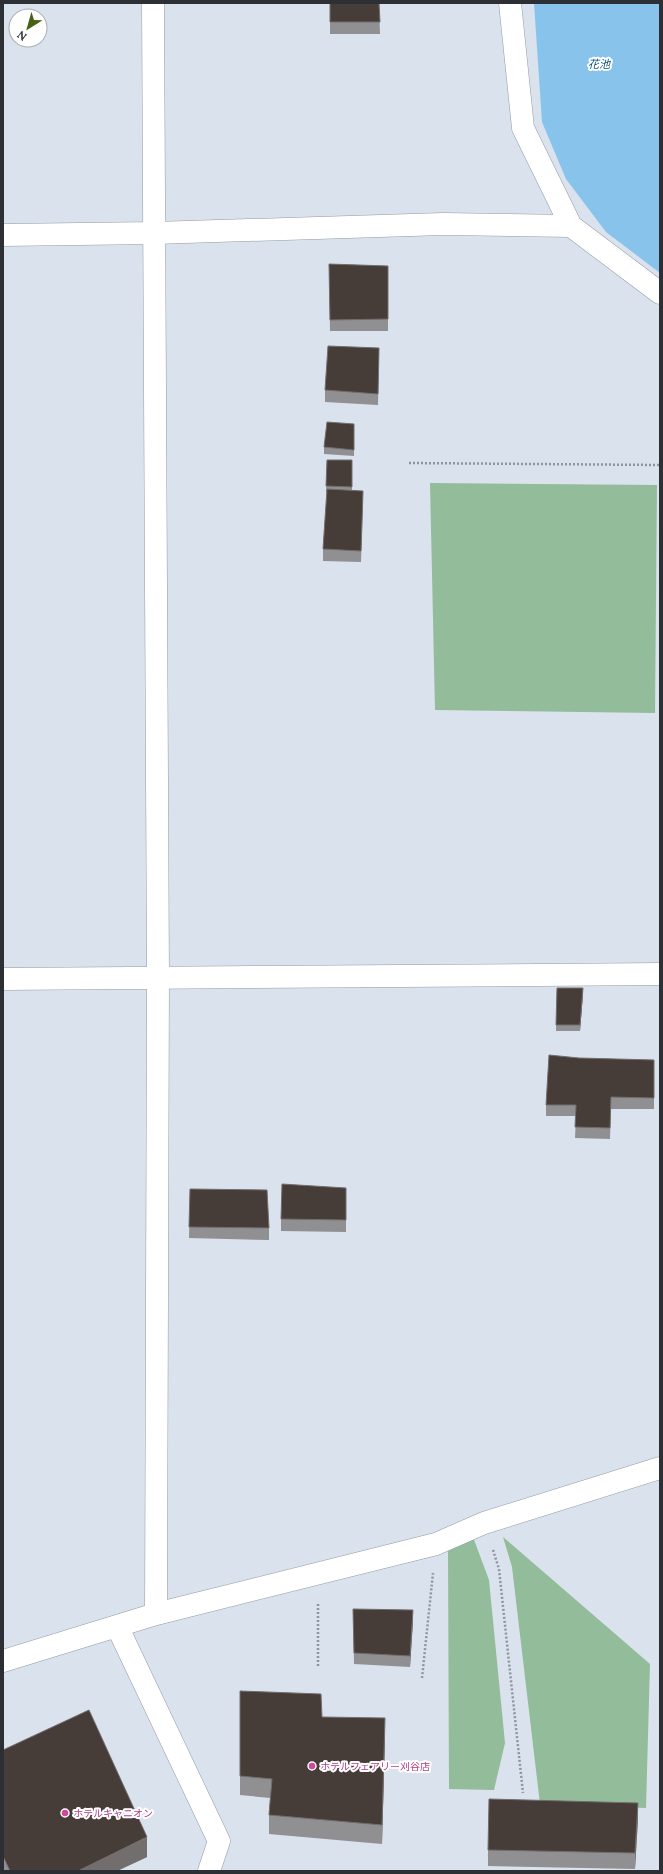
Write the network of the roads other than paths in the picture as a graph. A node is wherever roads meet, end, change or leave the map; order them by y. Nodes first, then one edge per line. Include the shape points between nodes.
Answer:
1 (153, 3) edge
2 (510, 3) edge
3 (571, 226) junction
4 (154, 233) junction
5 (3, 235) edge
6 (660, 293) edge
7 (660, 974) edge
8 (158, 976) junction
9 (3, 979) edge
10 (660, 1468) edge
11 (156, 1614) junction
12 (117, 1626) junction
13 (3, 1661) edge
14 (209, 1871) edge

1 - 4 street
2 - 3 street via 523,128
3 - 4 street via 443,224
3 - 6 street
4 - 5 street
4 - 8 street
7 - 8 street
8 - 9 street
8 - 11 street
10 - 11 street via 484,1524 436,1544
11 - 12 street
12 - 13 street
12 - 14 street via 219,1841

